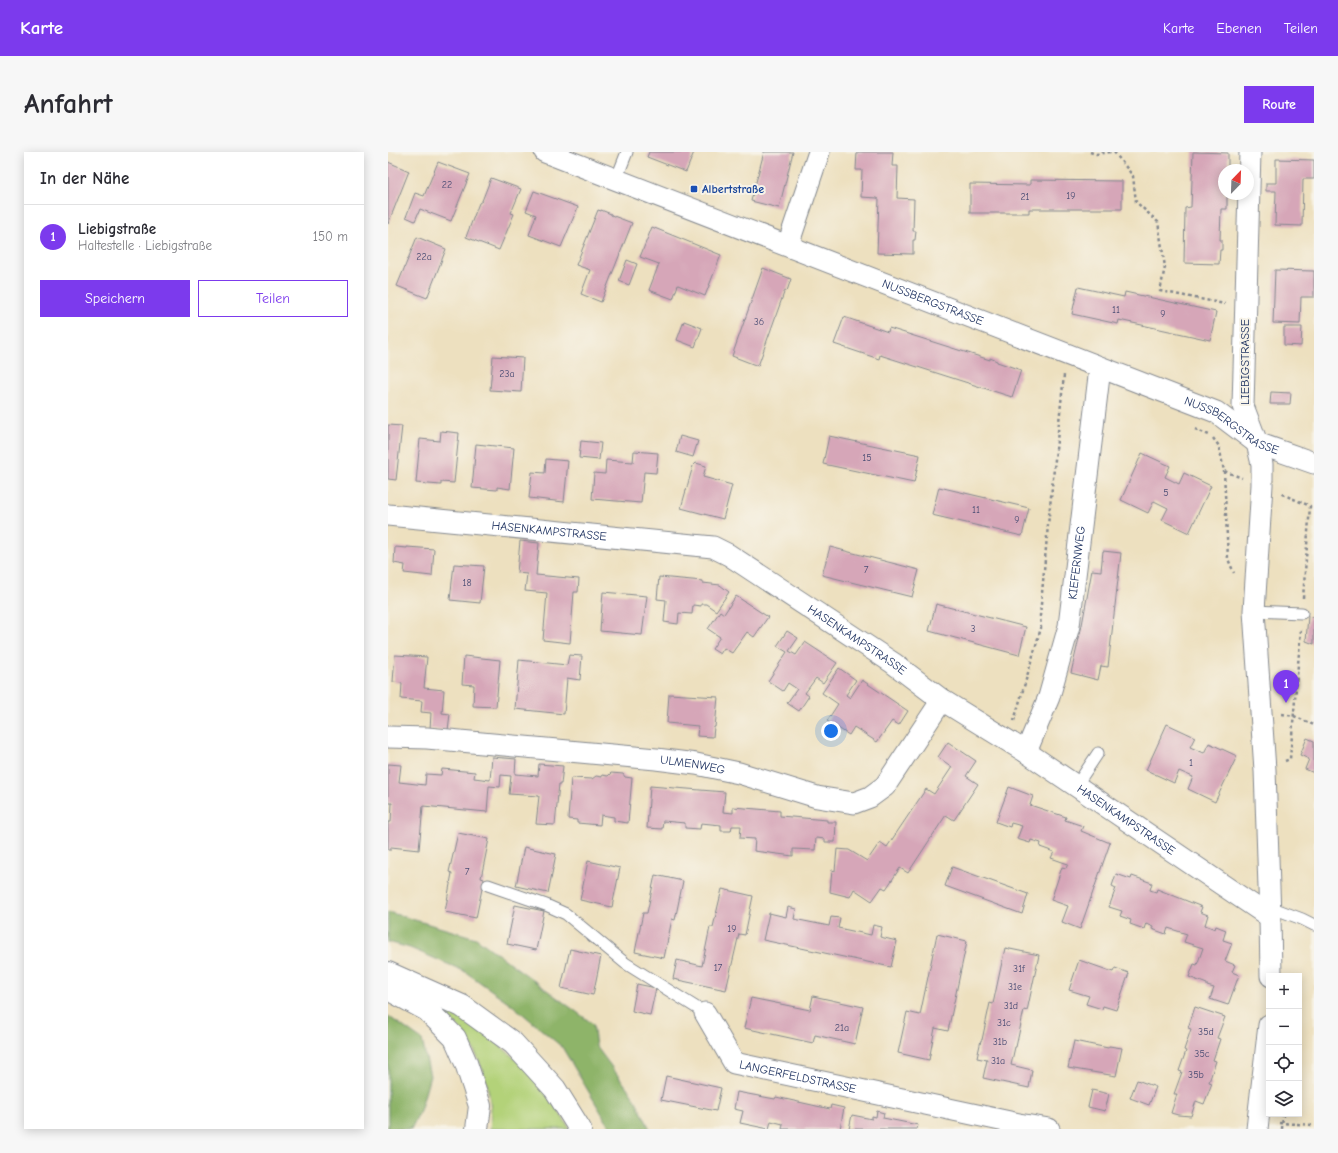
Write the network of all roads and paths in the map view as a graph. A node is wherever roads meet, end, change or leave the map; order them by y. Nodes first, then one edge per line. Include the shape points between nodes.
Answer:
1 (545, 152) edge
2 (628, 152) edge
3 (820, 152) edge
4 (1090, 152) edge
5 (1113, 152) edge
6 (1250, 152) edge
7 (569, 157) edge
8 (616, 180) junction
9 (788, 245) junction
10 (1245, 308) junction
11 (1066, 355) junction
12 (1100, 368) junction
13 (1190, 426) dead end
14 (1257, 443) junction
15 (1314, 463) edge
16 (1224, 471) junction
17 (1262, 485) junction
18 (388, 514) edge
19 (1256, 587) junction
20 (1254, 611) junction
21 (1302, 613) dead end
22 (942, 700) junction
23 (1261, 710) junction
24 (1314, 725) edge
25 (388, 737) edge
26 (1008, 742) junction
27 (1026, 752) junction
28 (1098, 753) dead end
29 (1076, 786) junction
30 (488, 885) dead end
31 (1270, 912) junction
32 (1314, 925) edge
33 (388, 973) edge
34 (1271, 973) edge
35 (388, 988) edge
36 (705, 1013) joint
37 (1267, 1045) edge
38 (1283, 1117) edge
39 (1282, 1123) junction
40 (1258, 1125) edge
41 (1314, 1125) edge
42 (477, 1129) edge
43 (580, 1129) edge
44 (1049, 1129) edge
45 (1282, 1129) edge

1 - 7 street, NUSSBERGSTRASSE
2 - 8 lane
3 - 9 street
4 - 5 path
5 - 10 path via 1133,176 1136,202 1158,222 1165,268 1160,291
6 - 10 street, LIEBIGSTRASSE
7 - 8 street, NUSSBERGSTRASSE
8 - 9 street, NUSSBERGSTRASSE
9 - 11 street, NUSSBERGSTRASSE
10 - 14 street, LIEBIGSTRASSE via 1243,406
11 - 12 street, NUSSBERGSTRASSE
11 - 26 path via 1048,525 1041,628
12 - 14 street, NUSSBERGSTRASSE via 1216,412
12 - 27 street, KIEFERNWEG via 1069,626 1049,697
13 - 16 path via 1212,436 1219,446
14 - 15 street, NUSSBERGSTRASSE
14 - 17 street, LIEBIGSTRASSE via 1262,464
16 - 17 path
16 - 19 path via 1228,559 1239,584
17 - 19 street, LIEBIGSTRASSE
18 - 22 street, HASENKAMPSTRASSE via 713,547 893,663
19 - 20 street, LIEBIGSTRASSE
20 - 21 lane
20 - 23 street, LIEBIGSTRASSE
22 - 25 street, ULMENWEG via 885,786 870,797 854,803 818,797 739,773 696,764 427,738
22 - 26 street, HASENKAMPSTRASSE
23 - 24 path via 1294,716
23 - 31 street, LIEBIGSTRASSE
26 - 27 street, HASENKAMPSTRASSE
27 - 29 street, HASENKAMPSTRASSE
28 - 29 lane
29 - 31 street, HASENKAMPSTRASSE
30 - 36 lane, LANGERFELDSTRASSE via 566,914 626,962
31 - 32 lane via 1302,919
31 - 34 street, LIEBIGSTRASSE
33 - 43 highway via 462,1006 513,1043 555,1089
35 - 42 highway via 427,1010 455,1038 480,1106
36 - 44 street, LANGERFELDSTRASSE via 734,1063
37 - 40 street
38 - 39 path
39 - 40 path
39 - 41 path
39 - 45 path

